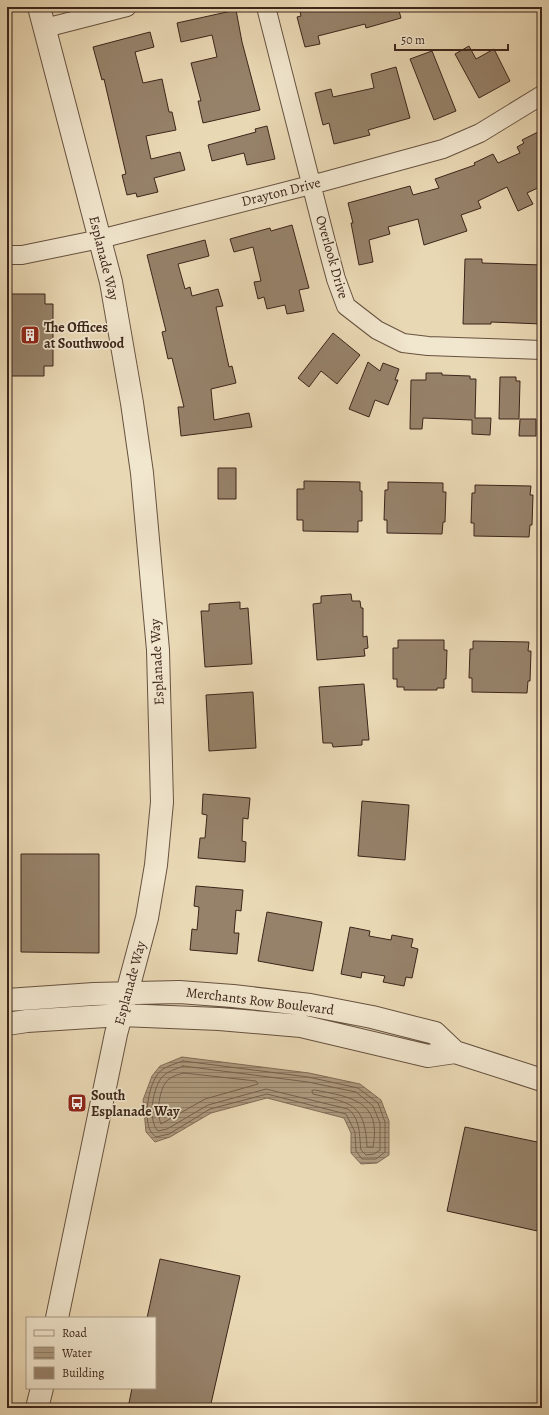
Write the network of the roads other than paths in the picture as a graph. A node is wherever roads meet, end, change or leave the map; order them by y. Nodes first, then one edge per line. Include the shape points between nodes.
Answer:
1 (39, 7) edge
2 (127, 7) edge
3 (266, 7) edge
4 (45, 28) junction
5 (542, 95) edge
6 (312, 184) junction
7 (100, 239) junction
8 (7, 255) edge
9 (542, 350) edge
10 (128, 992) junction
11 (7, 1000) edge
12 (121, 1015) junction
13 (7, 1024) edge
14 (455, 1052) junction
15 (542, 1080) edge
16 (57, 1317) edge
17 (42, 1389) edge
18 (37, 1408) edge

1 - 4 street, Esplanade Way
2 - 4 street
3 - 6 street, Overlook Drive
4 - 7 street, Esplanade Way
5 - 6 street, Drayton Drive via 480,133 443,149
6 - 7 street, Drayton Drive
6 - 9 street, Overlook Drive via 336,279 346,306 377,330 403,343
7 - 8 street, Drayton Drive
7 - 10 street, Esplanade Way via 112,289 142,473 158,650 162,802 156,865 147,918
10 - 11 street, Merchants Row Boulevard
10 - 12 street, Esplanade Way
10 - 14 street, Merchants Row Boulevard via 179,992 310,1005 435,1033
12 - 13 street, Merchants Row Boulevard
12 - 14 street, Merchants Row Boulevard via 220,1019 301,1026 428,1056
12 - 16 street, Esplanade Way
14 - 15 street, Merchants Row Boulevard
17 - 18 street

